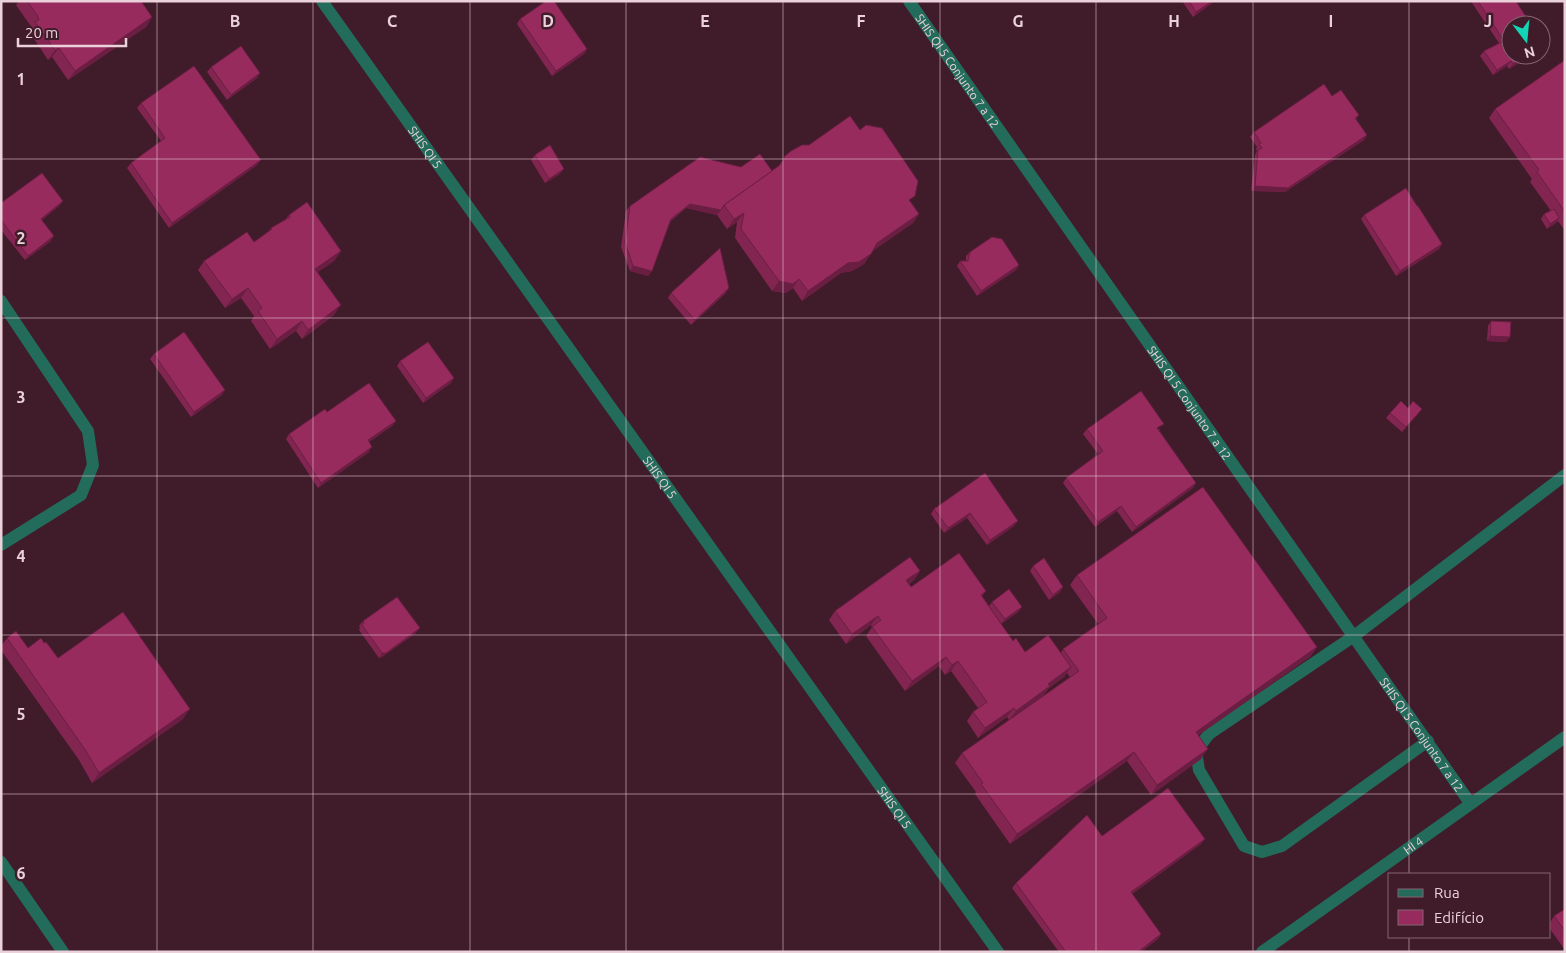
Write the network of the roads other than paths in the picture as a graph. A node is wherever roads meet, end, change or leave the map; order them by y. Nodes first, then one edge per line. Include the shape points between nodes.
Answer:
1 (322, 1) edge
2 (909, 1) edge
3 (1, 300) edge
4 (1565, 475) edge
5 (1, 545) edge
6 (1354, 636) junction
7 (1565, 737) edge
8 (1428, 741) junction
9 (1470, 803) junction
10 (1, 862) edge
11 (64, 952) edge
12 (998, 952) edge
13 (1262, 952) edge

1 - 12 street, SHIS QI 5
2 - 6 street, SHIS QI 5 Conjunto 7 a 12
3 - 5 street via 88,431 93,465 81,495
4 - 6 street
6 - 8 street, SHIS QI 5 Conjunto 7 a 12
6 - 8 street via 1209,734 1196,751 1199,770 1244,846 1262,852 1282,846
7 - 9 street, HI 4
8 - 9 street, SHIS QI 5 Conjunto 7 a 12
9 - 13 street, HI 4
10 - 11 street

